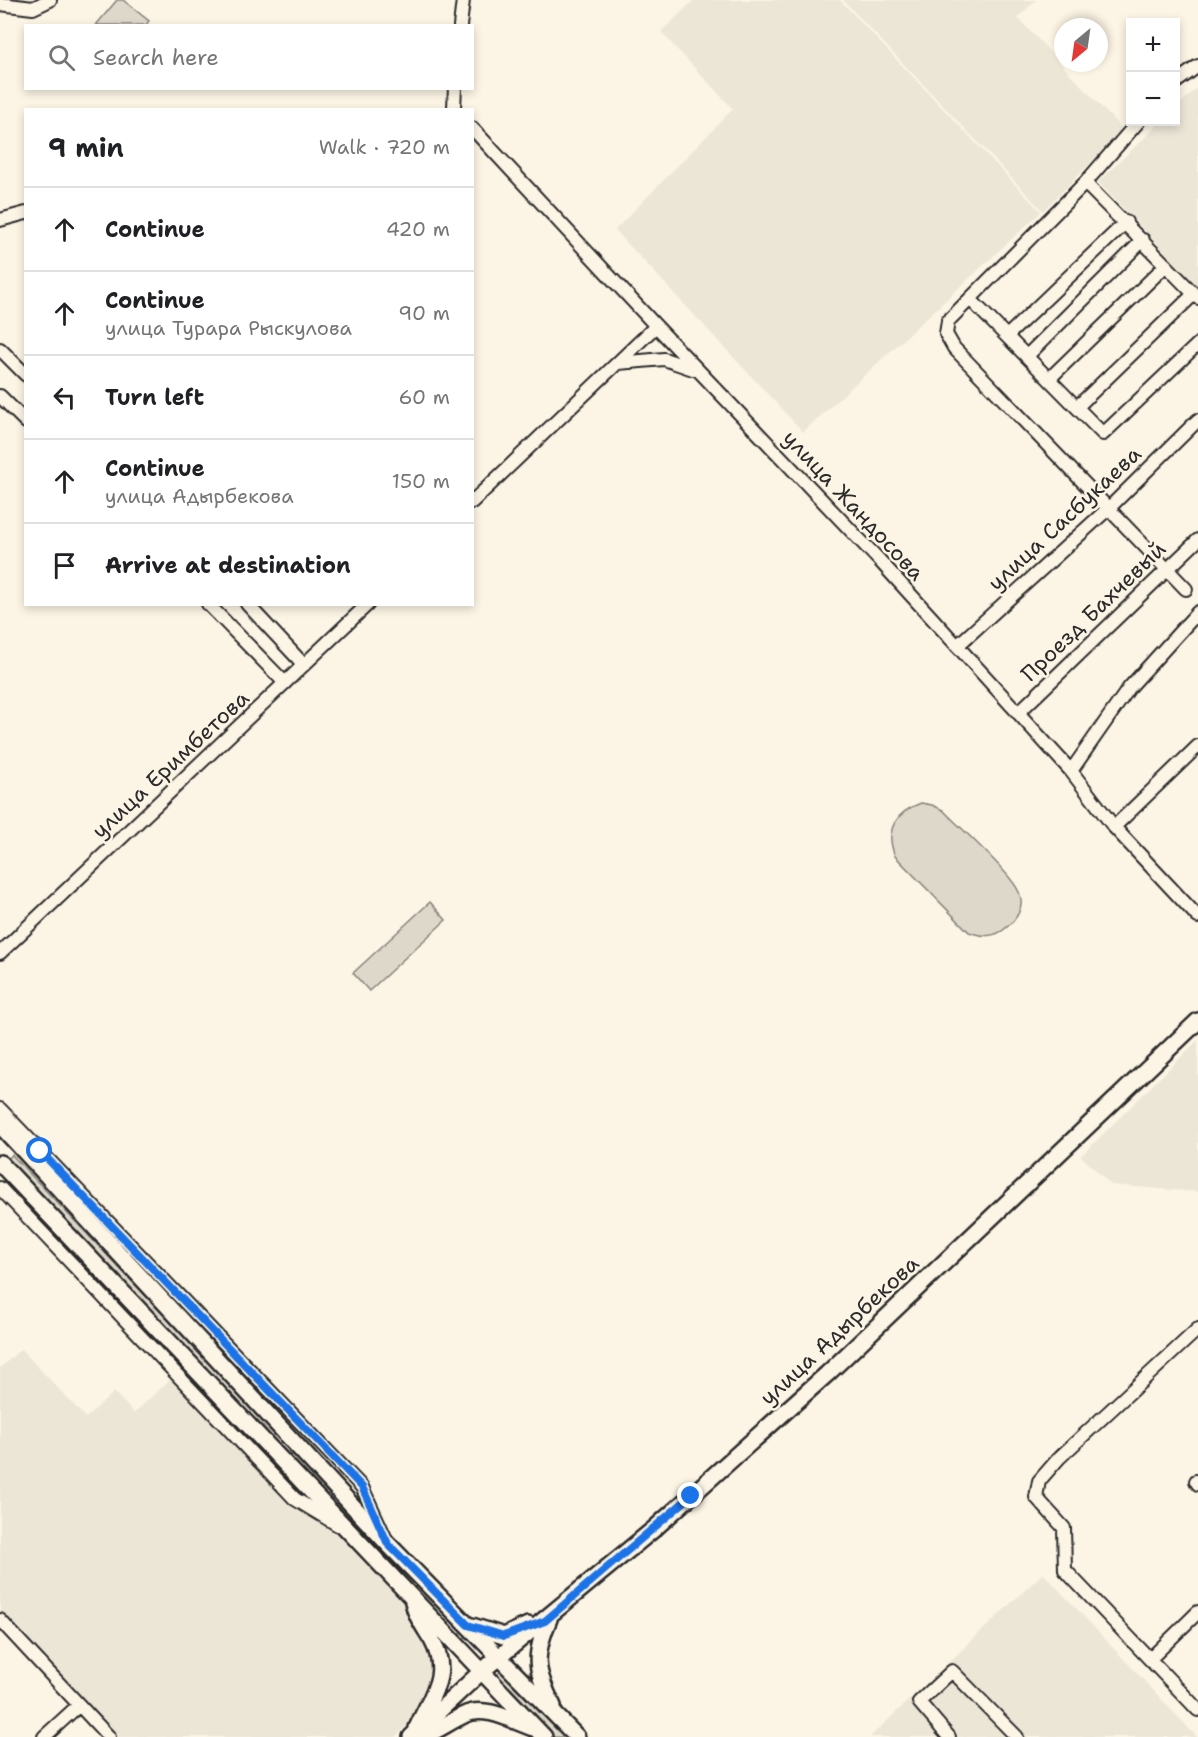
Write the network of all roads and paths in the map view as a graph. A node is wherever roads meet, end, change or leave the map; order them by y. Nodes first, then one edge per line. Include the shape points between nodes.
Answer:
1 (50, 0) edge
2 (463, 0) edge
3 (0, 4) edge
4 (460, 24) edge
5 (1198, 66) edge
6 (1180, 79) edge
7 (455, 90) edge
8 (451, 108) edge
9 (1135, 126) edge
10 (474, 130) edge
11 (1085, 183) junction
12 (24, 214) edge
13 (0, 220) edge
14 (1126, 222) junction
15 (1143, 240) junction
16 (1166, 265) junction
17 (1196, 296) edge
18 (970, 299) junction
19 (656, 326) junction
20 (1007, 336) junction
21 (1198, 344) edge
22 (0, 349) edge
23 (1026, 356) junction
24 (618, 363) junction
25 (24, 373) edge
26 (703, 375) junction
27 (1049, 379) junction
28 (0, 396) edge
29 (1077, 407) junction
30 (24, 420) edge
31 (1198, 420) edge
32 (474, 499) edge
33 (1110, 507) junction
34 (1198, 540) edge
35 (1168, 569) junction
36 (1186, 589) dead end
37 (210, 606) edge
38 (249, 606) edge
39 (366, 606) edge
40 (1198, 612) edge
41 (957, 646) junction
42 (304, 665) junction
43 (285, 683) junction
44 (1018, 713) junction
45 (1198, 746) edge
46 (1071, 771) junction
47 (1114, 827) junction
48 (1198, 917) edge
49 (0, 953) edge
50 (1198, 1021) edge
51 (0, 1109) edge
52 (0, 1125) edge
53 (14, 1140) junction
54 (0, 1154) edge
55 (0, 1163) edge
56 (0, 1188) edge
57 (1198, 1329) edge
58 (353, 1534) junction
59 (388, 1544) junction
60 (412, 1597) junction
61 (1198, 1612) edge
62 (547, 1619) junction
63 (0, 1620) edge
64 (468, 1625) junction
65 (499, 1657) junction
66 (1150, 1659) junction
67 (482, 1671) junction
68 (79, 1705) junction
69 (1198, 1710) edge
70 (558, 1717) junction
71 (540, 1733) edge
72 (415, 1736) edge
73 (44, 1737) edge
74 (109, 1737) edge
75 (577, 1737) edge
76 (949, 1737) edge
77 (1017, 1737) edge

1 - 3 street via 33,8
2 - 4 street
5 - 6 street
7 - 8 street
9 - 11 street
10 - 19 street, улица Жандосова
11 - 14 street
11 - 18 street
12 - 13 street
14 - 15 street
14 - 20 street
15 - 16 street
15 - 23 street
16 - 17 street
16 - 27 street
17 - 29 street
18 - 20 street
18 - 33 street via 948,321 949,340
19 - 24 street
19 - 26 street, улица Жандосова
20 - 23 street
21 - 29 street via 1103,434
22 - 25 street
23 - 27 street
24 - 26 street via 664,359 682,363
24 - 32 street
26 - 41 street, улица Жандосова
27 - 29 street
28 - 30 street
31 - 33 street, улица Сасбукаева
33 - 35 street
33 - 41 street, улица Сасбукаева
34 - 35 street, Проезд Бахчевый
35 - 36 street
35 - 44 street, Проезд Бахчевый
37 - 43 street
38 - 42 street
39 - 42 street, улица Еримбетова
40 - 46 street via 1129,688
41 - 44 street, улица Жандосова
42 - 43 street, улица Еримбетова
43 - 49 street, улица Еримбетова
44 - 46 street, улица Жандосова
45 - 47 street
46 - 47 street, улица Жандосова
47 - 48 street, улица Жандосова
50 - 62 main road, улица Адырбекова via 827,1374
51 - 59 street via 362,1487
52 - 53 main road
53 - 54 main road
53 - 59 main road
55 - 58 main road
56 - 58 street via 296,1499
57 - 66 street via 1059,1458 1039,1481 1036,1497 1064,1528 1065,1570
58 - 60 main road
59 - 64 main road
60 - 67 main road
60 - 72 main road via 415,1612 442,1666
61 - 66 street
62 - 64 main road via 504,1636
62 - 65 main road, улица Адырбекова
62 - 70 main road via 537,1656 541,1679
63 - 68 street
64 - 65 main road
65 - 67 main road, улица Адырбекова
65 - 70 main road
66 - 69 street
67 - 71 main road
67 - 72 main road, улица Адырбекова
68 - 73 street
68 - 74 street
70 - 75 main road
71 - 72 main road via 490,1713 466,1713 438,1731
76 - 77 street via 919,1702 952,1671

